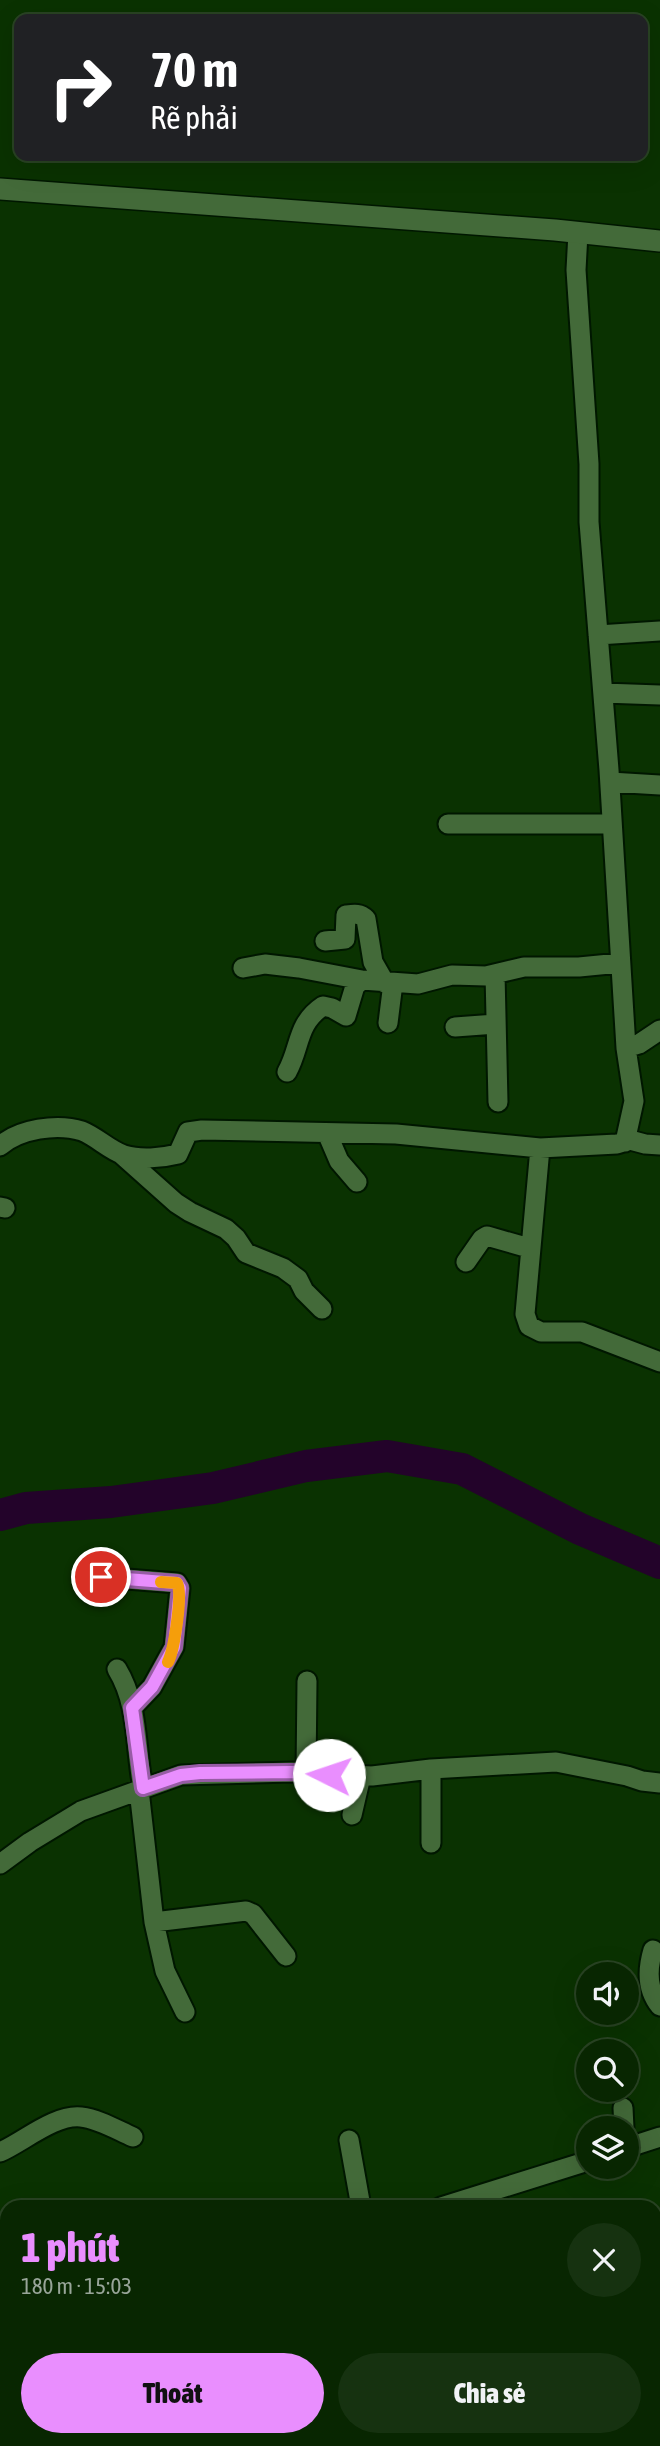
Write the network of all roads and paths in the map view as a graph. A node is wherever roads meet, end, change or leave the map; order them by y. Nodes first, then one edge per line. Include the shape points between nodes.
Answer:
1 (0, 189) edge
2 (578, 233) junction
3 (660, 241) edge
4 (660, 631) edge
5 (598, 635) junction
6 (603, 693) junction
7 (660, 695) edge
8 (610, 782) junction
9 (660, 785) edge
10 (448, 824) dead end
11 (612, 824) junction
12 (325, 941) dead end
13 (620, 963) junction
14 (243, 968) dead end
15 (495, 974) junction
16 (362, 980) junction
17 (389, 983) junction
18 (388, 1023) dead end
19 (496, 1024) junction
20 (455, 1027) dead end
21 (660, 1030) edge
22 (626, 1048) junction
23 (287, 1072) dead end
24 (498, 1102) dead end
25 (327, 1133) junction
26 (625, 1142) junction
27 (660, 1145) edge
28 (0, 1146) edge
29 (540, 1148) junction
30 (121, 1154) junction
31 (357, 1182) dead end
32 (529, 1248) junction
33 (466, 1262) dead end
34 (322, 1309) dead end
35 (660, 1362) edge
36 (101, 1577) dead end
37 (117, 1669) dead end
38 (307, 1681) dead end
39 (132, 1708) junction
40 (431, 1769) junction
41 (306, 1773) junction
42 (360, 1776) junction
43 (660, 1783) edge
44 (141, 1789) junction
45 (352, 1815) dead end
46 (431, 1843) dead end
47 (0, 1864) edge
48 (154, 1922) junction
49 (653, 1950) dead end
50 (286, 1956) dead end
51 (660, 2007) edge
52 (185, 2012) dead end
53 (133, 2137) dead end
54 (660, 2137) edge
55 (349, 2140) dead end
56 (639, 2144) edge
57 (0, 2152) edge
58 (576, 2165) edge
59 (360, 2200) edge
60 (463, 2200) edge

1 - 2 street
2 - 3 street
2 - 5 street via 576,271
4 - 5 street
5 - 6 street
6 - 7 street
6 - 8 street
8 - 9 street
8 - 11 street
10 - 11 street
11 - 13 street
12 - 17 street via 345,939 346,915 363,916 373,962
13 - 15 street via 524,967
13 - 22 street
14 - 16 street via 288,966
15 - 17 street
15 - 19 street
16 - 17 street
16 - 23 street via 355,986 346,1016 323,1006 308,1022
17 - 18 street
19 - 20 street
19 - 24 street
21 - 22 street
22 - 26 street via 634,1101
25 - 29 street via 396,1134
25 - 30 street via 202,1130 188,1132 177,1154
25 - 31 street via 339,1161
26 - 27 street
26 - 29 street
28 - 30 street via 35,1129 80,1130
29 - 32 street
30 - 34 street via 176,1203 226,1229 246,1253 298,1279
32 - 33 street via 487,1236
32 - 35 street via 524,1314 529,1326 541,1332 582,1332
36 - 39 street via 177,1583 180,1588 174,1647 152,1687
37 - 39 street
38 - 41 street
39 - 44 street
40 - 42 street
40 - 43 street via 556,1762
40 - 46 street
41 - 42 street
41 - 44 street via 181,1775
42 - 45 street
44 - 47 street via 81,1811
44 - 48 street
48 - 50 street via 246,1911
48 - 52 street via 165,1971
49 - 51 street via 650,1994
53 - 57 street via 83,2117 71,2117
54 - 56 street
55 - 59 street
58 - 60 street

